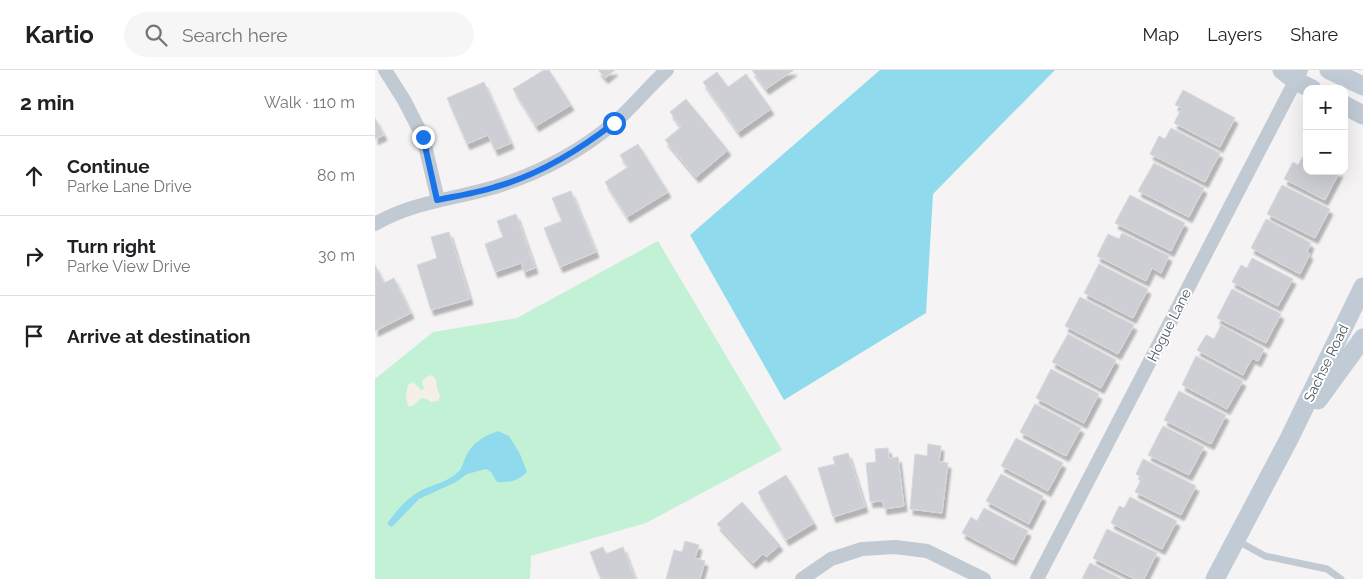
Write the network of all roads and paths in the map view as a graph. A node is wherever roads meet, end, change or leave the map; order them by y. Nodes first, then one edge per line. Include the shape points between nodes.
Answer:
1 (385, 70) edge
2 (667, 70) edge
3 (1329, 70) edge
4 (1298, 77) edge
5 (1363, 86) edge
6 (1348, 107) edge
7 (1363, 115) edge
8 (437, 200) junction
9 (375, 224) edge
10 (1363, 287) edge
11 (1363, 338) edge
12 (1289, 439) junction
13 (1236, 540) junction
14 (802, 579) edge
15 (984, 579) edge
16 (1037, 579) edge
17 (1215, 579) edge
18 (1341, 579) edge

1 - 8 street via 423,137
2 - 8 street via 614,123 559,161 495,187
3 - 5 main road
4 - 16 street, Hogue Lane
6 - 7 main road
8 - 9 street
10 - 12 main road, Sachse Road
11 - 12 main road, Sachse Road
12 - 13 main road, Sachse Road
13 - 17 main road, Sachse Road
13 - 18 lane via 1265,556 1327,568
14 - 15 street via 831,559 862,549 895,547 927,551

